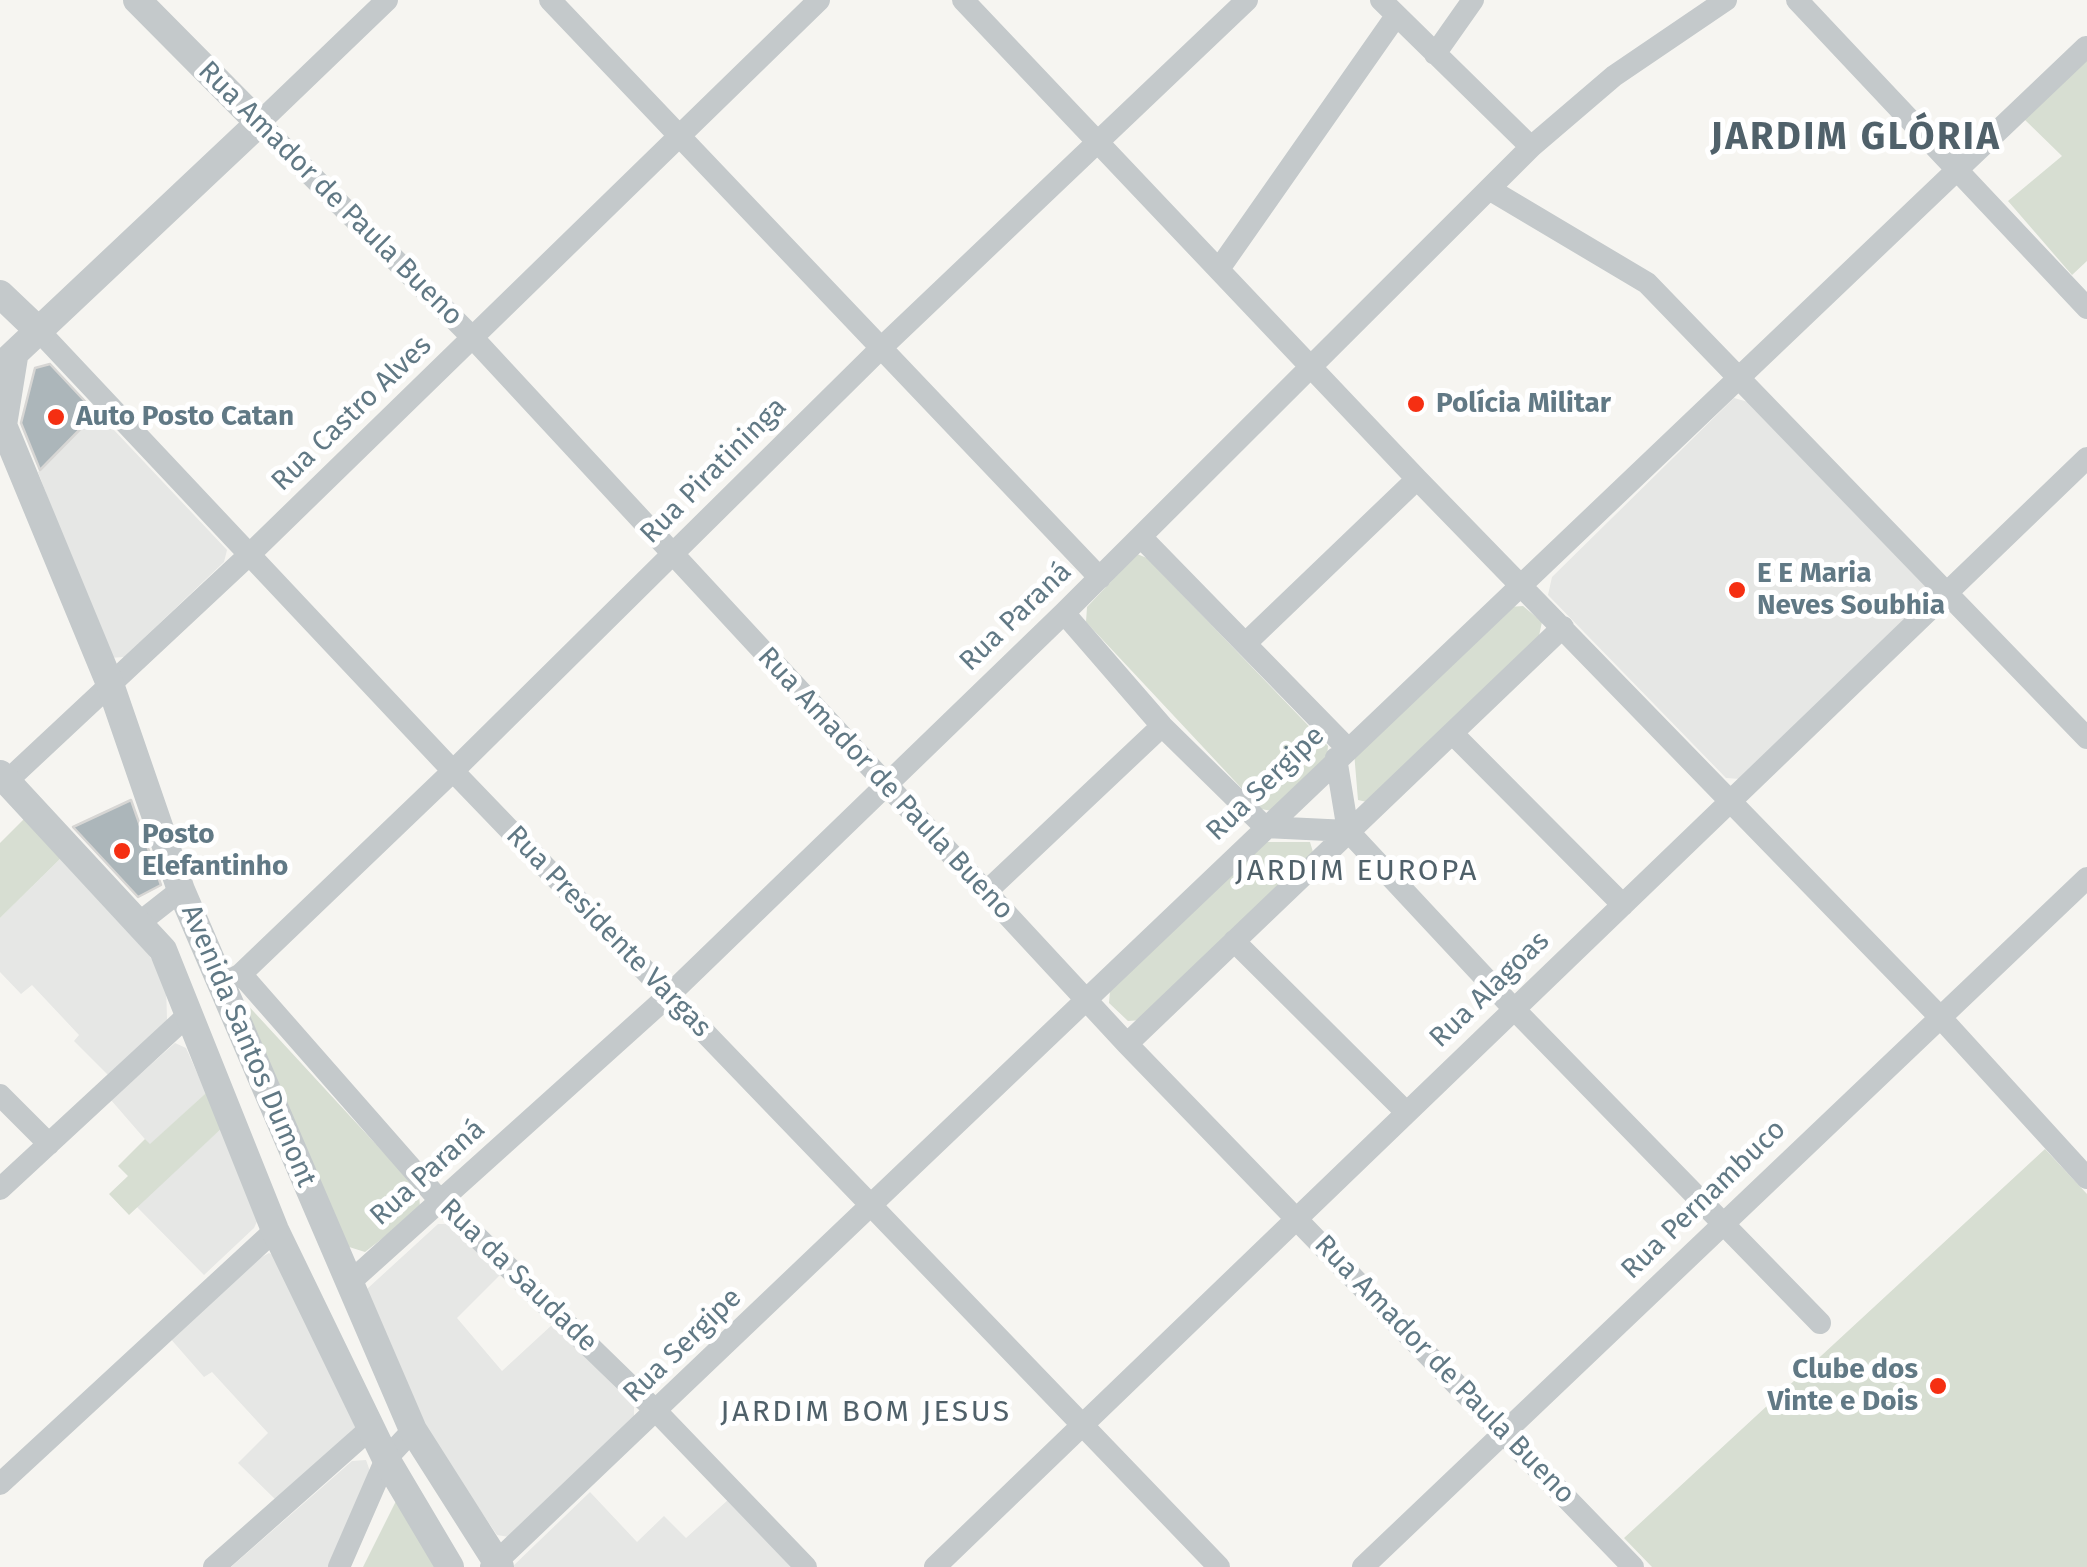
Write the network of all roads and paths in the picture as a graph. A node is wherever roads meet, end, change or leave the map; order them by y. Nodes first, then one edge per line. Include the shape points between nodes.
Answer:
1 (137, 0) edge
2 (387, 0) edge
3 (550, 0) edge
4 (819, 0) edge
5 (963, 0) edge
6 (1247, 0) edge
7 (1474, 0) edge
8 (1726, 0) edge
9 (1797, 0) edge
10 (1695, 7) edge
11 (1388, 8) edge
12 (2086, 48) edge
13 (1435, 54) junction
14 (259, 122) junction
15 (680, 139) junction
16 (1100, 140) junction
17 (1531, 146) junction
18 (1958, 166) junction
19 (1489, 189) junction
20 (1219, 268) junction
21 (0, 294) edge
22 (2087, 308) edge
23 (40, 332) junction
24 (473, 338) junction
25 (879, 350) junction
26 (7, 362) edge
27 (1310, 367) junction
28 (1740, 374) junction
29 (5, 435) edge
30 (2087, 458) edge
31 (1417, 479) junction
32 (1141, 537) junction
33 (250, 554) junction
34 (672, 554) junction
35 (1100, 578) junction
36 (1522, 586) junction
37 (1944, 594) junction
38 (1064, 613) junction
39 (1563, 627) junction
40 (1248, 642) junction
41 (110, 684) junction
42 (1162, 726) junction
43 (1452, 733) junction
44 (2087, 738) edge
45 (1341, 752) junction
46 (453, 771) junction
47 (3, 777) edge
48 (884, 786) junction
49 (1731, 802) junction
50 (1265, 827) junction
51 (1348, 832) junction
52 (2087, 878) edge
53 (181, 890) junction
54 (986, 892) junction
55 (1623, 905) junction
56 (138, 924) junction
57 (1234, 941) junction
58 (232, 979) junction
59 (668, 996) junction
60 (1088, 1002) junction
61 (1514, 1009) junction
62 (188, 1014) junction
63 (1940, 1016) junction
64 (1127, 1044) junction
65 (0, 1094) edge
66 (1406, 1112) junction
67 (50, 1144) junction
68 (2087, 1178) edge
69 (0, 1189) edge
70 (442, 1202) junction
71 (873, 1206) junction
72 (1296, 1218) junction
73 (1722, 1224) junction
74 (275, 1230) junction
75 (349, 1283) junction
76 (1820, 1324) dead end
77 (657, 1412) junction
78 (1084, 1426) junction
79 (371, 1428) junction
80 (413, 1430) junction
81 (1504, 1432) junction
82 (386, 1458) junction
83 (0, 1484) edge
84 (496, 1565) edge
85 (214, 1567) edge
86 (339, 1567) edge
87 (450, 1567) edge
88 (806, 1567) edge
89 (935, 1567) edge
90 (1220, 1567) edge
91 (1363, 1567) edge
92 (1633, 1567) edge

1 - 14 street, Rua Amador de Paula Bueno
2 - 14 street
3 - 15 street
4 - 15 street, Rua Castro Alves
5 - 16 street
6 - 16 street, Rua Piratininga
7 - 13 street
8 - 10 street, Rua Paraná
9 - 18 street
10 - 17 street, Rua Paraná
11 - 13 street
11 - 20 street
12 - 18 street, Rua Sergipe
13 - 17 street
14 - 23 street
14 - 24 street, Rua Amador de Paula Bueno
15 - 24 street, Rua Castro Alves
15 - 25 street
16 - 20 street
16 - 25 street, Rua Piratininga
17 - 19 street, Rua Paraná
18 - 22 street
18 - 28 street, Rua Sergipe
19 - 27 street, Rua Paraná
19 - 28 street via 1647,283
20 - 27 street
21 - 23 street, Rua Presidente Vargas
23 - 26 street
23 - 33 street, Rua Presidente Vargas
24 - 33 street, Rua Castro Alves
24 - 34 street, Rua Amador de Paula Bueno
25 - 34 street, Rua Piratininga
25 - 35 street
26 - 29 street
27 - 31 street
27 - 32 street, Rua Paraná
28 - 36 street, Rua Sergipe
28 - 37 street
29 - 41 street
30 - 37 street, Rua Alagoas
31 - 36 street
31 - 40 street
32 - 35 street, Rua Paraná
32 - 40 street
33 - 41 street, Rua Castro Alves
33 - 46 street, Rua Presidente Vargas
34 - 46 street, Rua Piratininga
34 - 48 street, Rua Amador de Paula Bueno
35 - 38 street, Rua Paraná
36 - 39 street
36 - 45 street, Rua Sergipe
37 - 44 street
37 - 49 street, Rua Alagoas
38 - 42 street
38 - 48 street, Rua Paraná
39 - 43 street
39 - 49 street
40 - 45 street
41 - 47 street, Rua Castro Alves
41 - 53 street
42 - 50 street
42 - 54 street
43 - 51 street
43 - 55 street
45 - 50 street, Rua Sergipe
45 - 51 street
46 - 58 street, Rua Piratininga
46 - 59 street, Rua Presidente Vargas
47 - 56 street
48 - 54 street, Rua Amador de Paula Bueno
48 - 59 street, Rua Paraná
49 - 55 street, Rua Alagoas
49 - 63 street
50 - 51 street
50 - 60 street, Rua Sergipe
51 - 57 street
51 - 61 street
52 - 63 street, Rua Pernambuco
53 - 56 street, Avenida Santos Dumont
53 - 58 street, Avenida Santos Dumont
54 - 60 street, Rua Amador de Paula Bueno
55 - 61 street, Rua Alagoas
56 - 62 street, Avenida Santos Dumont via 163,950
57 - 64 street
57 - 66 street
58 - 70 street, Rua da Saudade
58 - 75 street, Avenida Santos Dumont
59 - 70 street, Rua Paraná
59 - 71 street, Rua Presidente Vargas
60 - 64 street, Rua Amador de Paula Bueno
60 - 71 street, Rua Sergipe
61 - 66 street, Rua Alagoas
61 - 73 street
62 - 67 street
62 - 74 street, Avenida Santos Dumont
63 - 68 street
63 - 73 street, Rua Pernambuco
64 - 72 street, Rua Amador de Paula Bueno
65 - 67 street
66 - 72 street, Rua Alagoas
67 - 69 street
70 - 75 street, Rua Paraná
70 - 77 street, Rua da Saudade
71 - 77 street, Rua Sergipe
71 - 78 street, Rua Presidente Vargas
72 - 78 street, Rua Alagoas
72 - 81 street, Rua Amador de Paula Bueno
73 - 76 street
73 - 81 street, Rua Pernambuco
74 - 79 street, Avenida Santos Dumont
74 - 83 street
75 - 80 street, Avenida Santos Dumont
77 - 84 street, Rua Sergipe
77 - 88 street, Rua da Saudade
78 - 89 street, Rua Alagoas
78 - 90 street, Rua Presidente Vargas
79 - 82 street, Avenida Santos Dumont
79 - 85 street
80 - 82 street
80 - 84 street, Avenida Santos Dumont
81 - 91 street, Rua Pernambuco
81 - 92 street, Rua Amador de Paula Bueno
82 - 86 street
82 - 87 street, Avenida Santos Dumont

